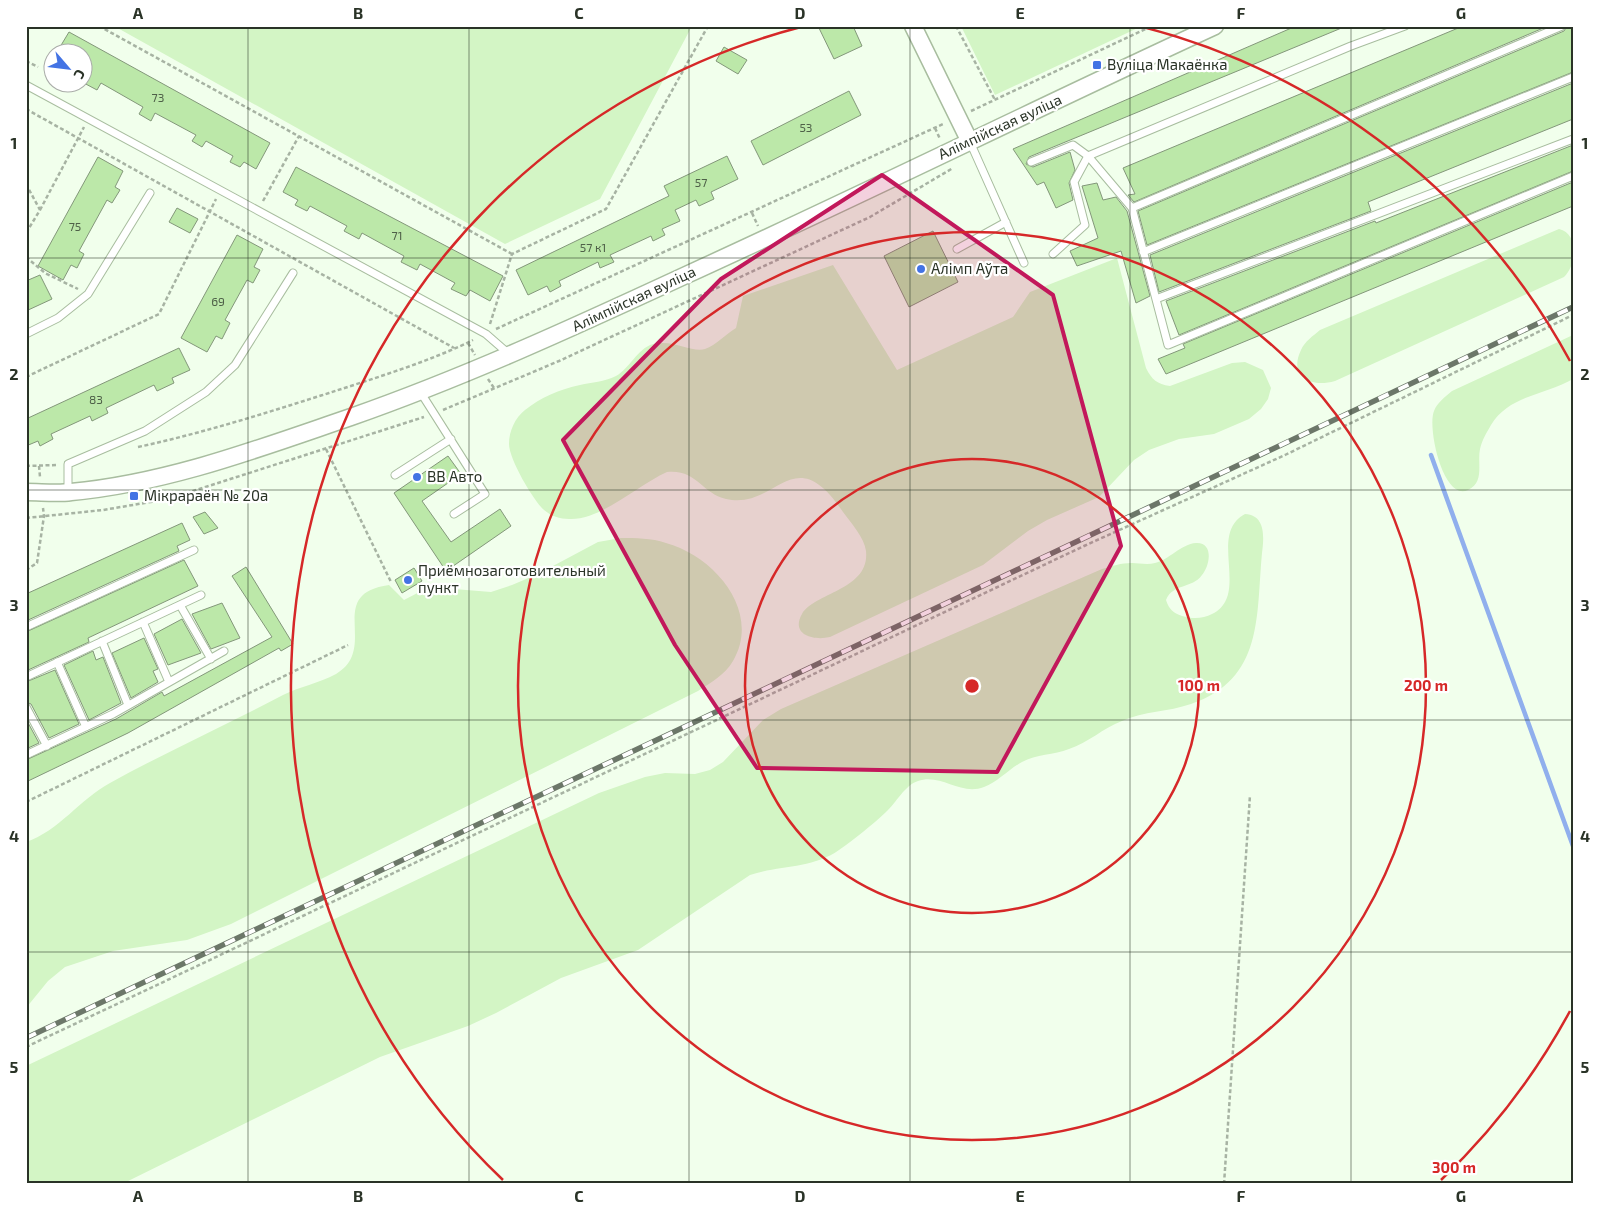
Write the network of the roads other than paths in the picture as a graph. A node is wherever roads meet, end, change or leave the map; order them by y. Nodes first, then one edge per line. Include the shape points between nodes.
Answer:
1 (1215, 26) edge
2 (1404, 26) edge
3 (1562, 26) edge
4 (918, 28) edge
5 (1573, 77) edge
6 (26, 85) edge
7 (1573, 139) edge
8 (970, 142) junction
9 (1088, 156) junction
10 (1031, 162) dead end
11 (1573, 176) edge
12 (150, 194) dead end
13 (1132, 208) junction
14 (1006, 222) junction
15 (957, 249) dead end
16 (1143, 252) junction
17 (1053, 254) dead end
18 (1024, 263) dead end
19 (292, 273) dead end
20 (1156, 299) junction
21 (26, 334) edge
22 (511, 356) junction
23 (421, 393) junction
24 (451, 439) junction
25 (395, 475) dead end
26 (26, 492) edge
27 (68, 493) junction
28 (454, 514) dead end
29 (194, 550) dead end
30 (201, 595) dead end
31 (180, 605) junction
32 (143, 622) junction
33 (26, 627) edge
34 (102, 642) junction
35 (224, 651) dead end
36 (211, 658) junction
37 (57, 662) junction
38 (26, 677) edge
39 (169, 682) junction
40 (128, 705) junction
41 (26, 707) edge
42 (86, 727) junction
43 (46, 746) junction
44 (26, 755) edge

1 - 8 street, Алімпійская вуліца
2 - 9 lane
3 - 13 lane
4 - 8 street
5 - 16 lane
6 - 22 lane via 486,334
7 - 20 lane
8 - 14 lane
8 - 22 street, Алімпійская вуліца
9 - 10 lane via 1073,145
9 - 13 lane
9 - 17 lane via 1074,182 1085,225
11 - 20 lane via 1168,345
12 - 21 lane via 88,294 58,318
13 - 16 lane
14 - 15 lane
14 - 18 lane
16 - 20 lane
19 - 27 lane via 236,366 206,392 145,431 68,464
22 - 23 street, Алімпійская вуліца
23 - 24 lane
23 - 27 street, Алімпійская вуліца via 245,455 133,482
24 - 25 lane
24 - 28 lane via 485,494
26 - 27 street, Алімпійская вуліца
29 - 33 lane
30 - 31 lane
31 - 32 lane
31 - 36 lane
32 - 34 lane
32 - 39 lane
34 - 37 lane
34 - 40 lane
35 - 36 lane
36 - 39 lane
37 - 38 lane
37 - 42 lane
39 - 40 lane
40 - 42 lane
41 - 43 lane
42 - 43 lane
43 - 44 lane

